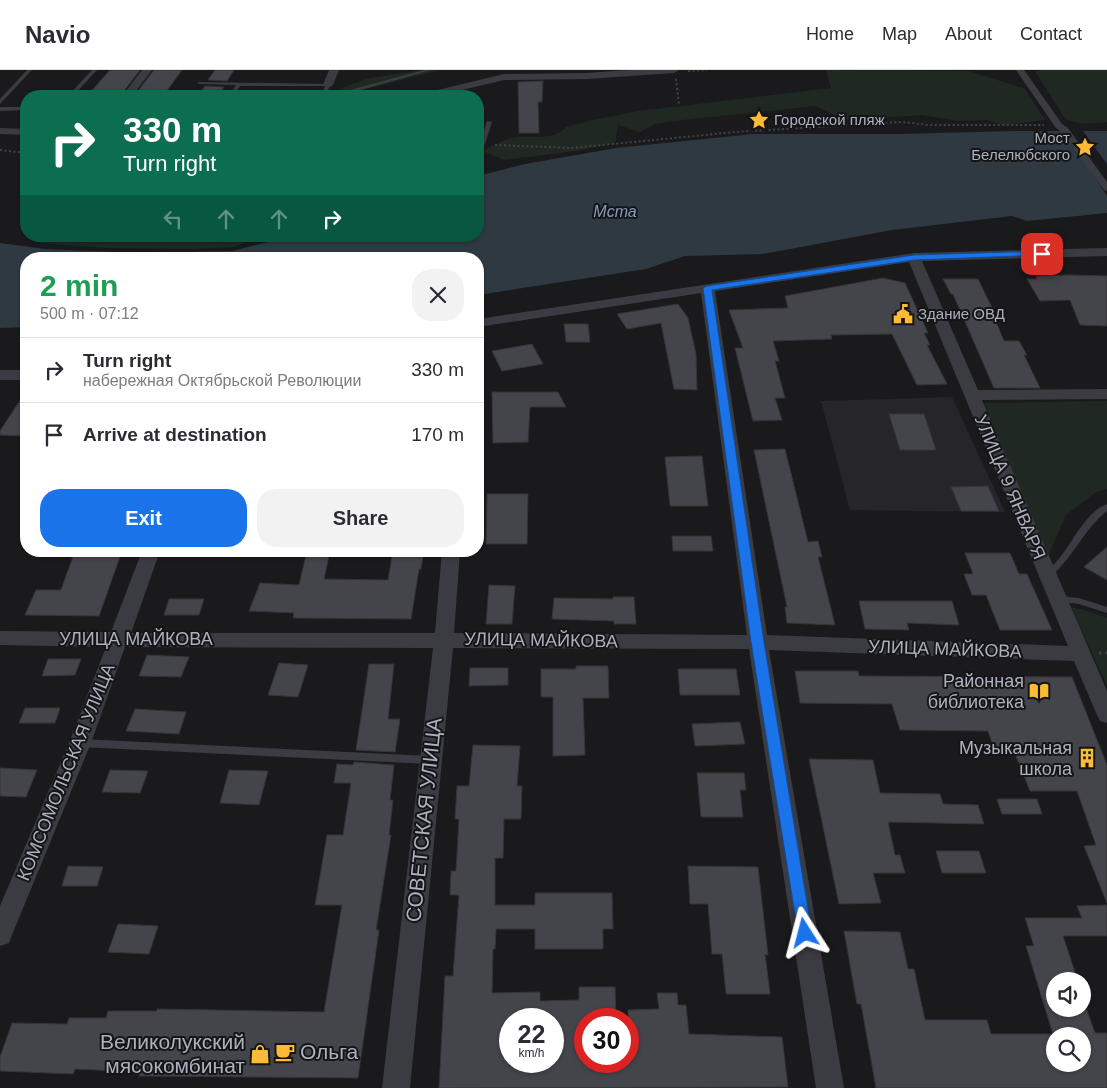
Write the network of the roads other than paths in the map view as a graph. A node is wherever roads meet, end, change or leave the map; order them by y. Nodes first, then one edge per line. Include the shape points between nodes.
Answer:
1 (30, 70) edge
2 (95, 70) edge
3 (147, 70) edge
4 (334, 70) edge
5 (429, 70) edge
6 (1020, 70) edge
7 (674, 71) edge
8 (199, 83) dead end
9 (239, 84) junction
10 (328, 85) junction
11 (76, 90) edge
12 (132, 90) edge
13 (235, 90) edge
14 (326, 90) edge
15 (357, 90) edge
16 (450, 90) edge
17 (0, 102) edge
18 (0, 109) edge
19 (20, 109) edge
20 (490, 122) dead end
21 (0, 131) edge
22 (20, 132) edge
23 (484, 136) edge
24 (1107, 188) edge
25 (1107, 252) edge
26 (914, 258) junction
27 (707, 288) junction
28 (484, 322) edge
29 (20, 375) edge
30 (0, 376) edge
31 (1107, 394) edge
32 (971, 395) junction
33 (1107, 507) edge
34 (149, 557) edge
35 (451, 557) edge
36 (1047, 575) junction
37 (1057, 599) junction
38 (1107, 610) edge
39 (0, 638) edge
40 (444, 639) junction
41 (119, 640) junction
42 (758, 642) junction
43 (1081, 654) junction
44 (1107, 715) edge
45 (80, 743) junction
46 (430, 760) junction
47 (0, 935) edge
48 (396, 1088) edge
49 (830, 1088) edge

1 - 17 lane
2 - 11 lane
3 - 12 street
4 - 10 street
5 - 15 lane
6 - 24 street
7 - 16 street via 504,77
8 - 9 lane
9 - 10 lane
9 - 13 lane
10 - 14 lane
18 - 19 lane
20 - 23 lane
21 - 22 street
25 - 26 street
26 - 27 street
26 - 32 street, УЛИЦА 9 ЯНВАРЯ
27 - 28 street
27 - 42 street
29 - 30 street
31 - 32 street
32 - 36 street, УЛИЦА 9 ЯНВАРЯ
33 - 36 lane via 1096,514
34 - 41 street, КОМСОМОЛЬСКАЯ УЛИЦА
35 - 40 street, СОВЕТСКАЯ УЛИЦА
36 - 37 street, УЛИЦА 9 ЯНВАРЯ
37 - 38 lane
37 - 43 street, УЛИЦА 9 ЯНВАРЯ
39 - 41 street, УЛИЦА МАЙКОВА
40 - 41 street, УЛИЦА МАЙКОВА
40 - 42 street, УЛИЦА МАЙКОВА
40 - 46 street, СОВЕТСКАЯ УЛИЦА
41 - 45 street, КОМСОМОЛЬСКАЯ УЛИЦА
42 - 43 street, УЛИЦА МАЙКОВА
42 - 49 street
43 - 44 street, УЛИЦА 9 ЯНВАРЯ
45 - 46 lane
45 - 47 street, КОМСОМОЛЬСКАЯ УЛИЦА
46 - 48 street, СОВЕТСКАЯ УЛИЦА

